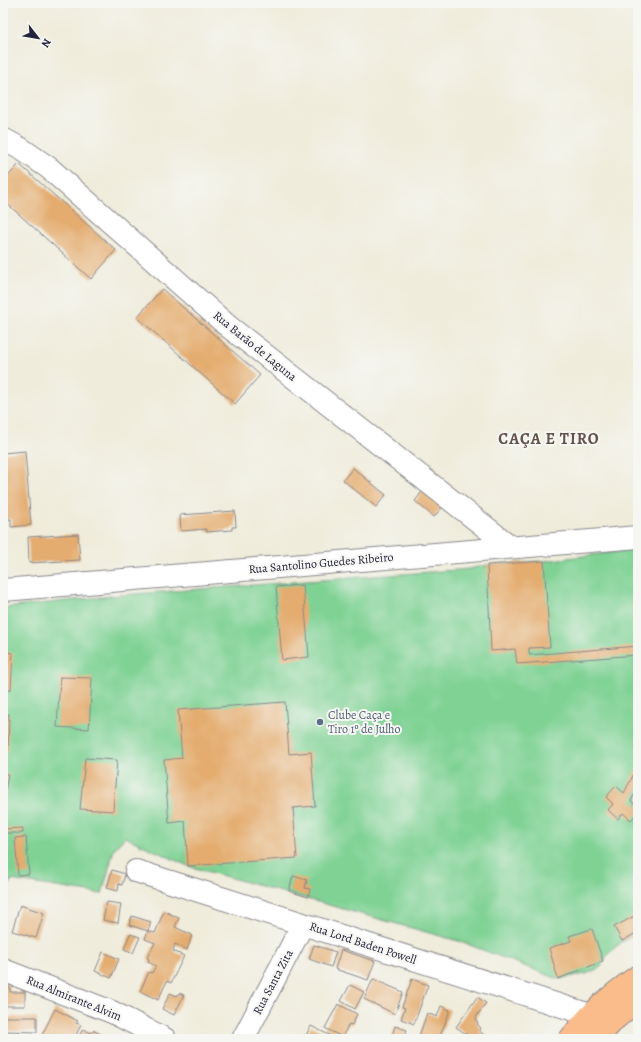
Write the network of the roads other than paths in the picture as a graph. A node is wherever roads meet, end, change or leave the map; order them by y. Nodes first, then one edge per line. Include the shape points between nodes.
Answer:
1 (3, 139) edge
2 (638, 537) edge
3 (511, 547) junction
4 (3, 590) edge
5 (136, 871) dead end
6 (304, 924) junction
7 (3, 970) edge
8 (638, 976) edge
9 (638, 1000) edge
10 (590, 1015) junction
11 (165, 1039) edge
12 (243, 1039) edge
13 (570, 1039) edge
14 (597, 1039) edge

1 - 3 street, Rua Barão de Laguna via 49,168 254,346
2 - 3 street, Rua Santolino Guedes Ribeiro
3 - 4 street, Rua Santolino Guedes Ribeiro
5 - 6 street, Rua Lord Baden Powell
6 - 10 street, Rua Lord Baden Powell
6 - 12 street, Rua Santa Zita
7 - 11 street, Rua Almirante Alvim via 105,1009
8 - 10 main road
9 - 14 main road via 615,1019
10 - 13 main road

